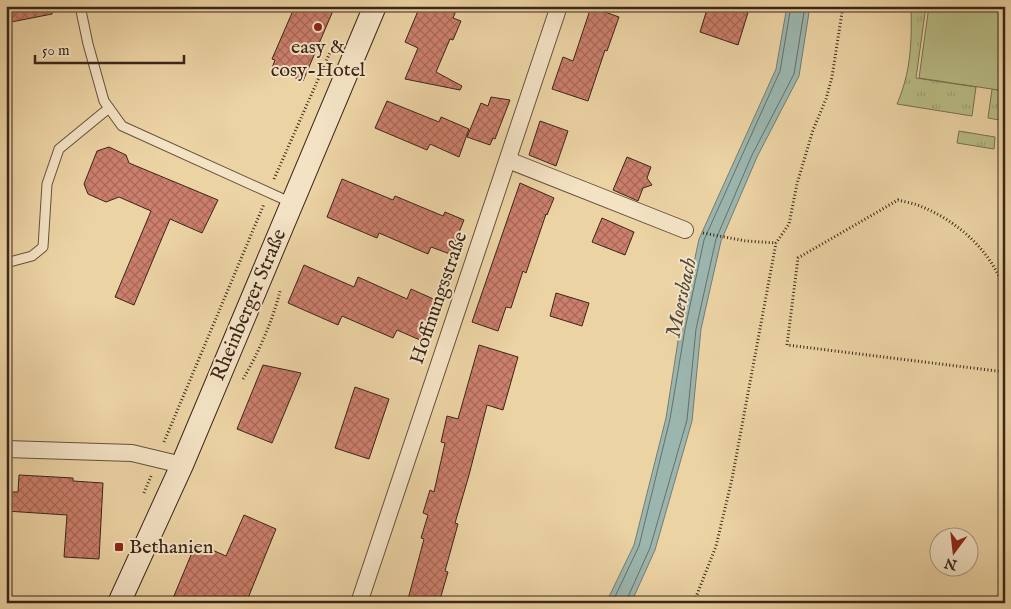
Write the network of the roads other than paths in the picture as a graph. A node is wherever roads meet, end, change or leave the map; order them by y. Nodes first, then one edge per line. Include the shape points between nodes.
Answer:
1 (80, 6) edge
2 (375, 6) edge
3 (559, 6) edge
4 (109, 108) junction
5 (508, 160) junction
6 (292, 203) junction
7 (685, 230) road end
8 (6, 263) edge
9 (6, 449) edge
10 (182, 465) junction
11 (120, 603) edge
12 (359, 603) edge

1 - 4 lane via 104,101
2 - 6 main road, Rheinberger Straße
3 - 5 street, Hoffnungsstraße
4 - 6 lane via 122,126
4 - 8 lane via 59,149 47,184 43,247 32,256
5 - 7 street
5 - 12 street, Hoffnungsstraße
6 - 10 main road, Rheinberger Straße
9 - 10 street via 132,453
10 - 11 main road, Rheinberger Straße

